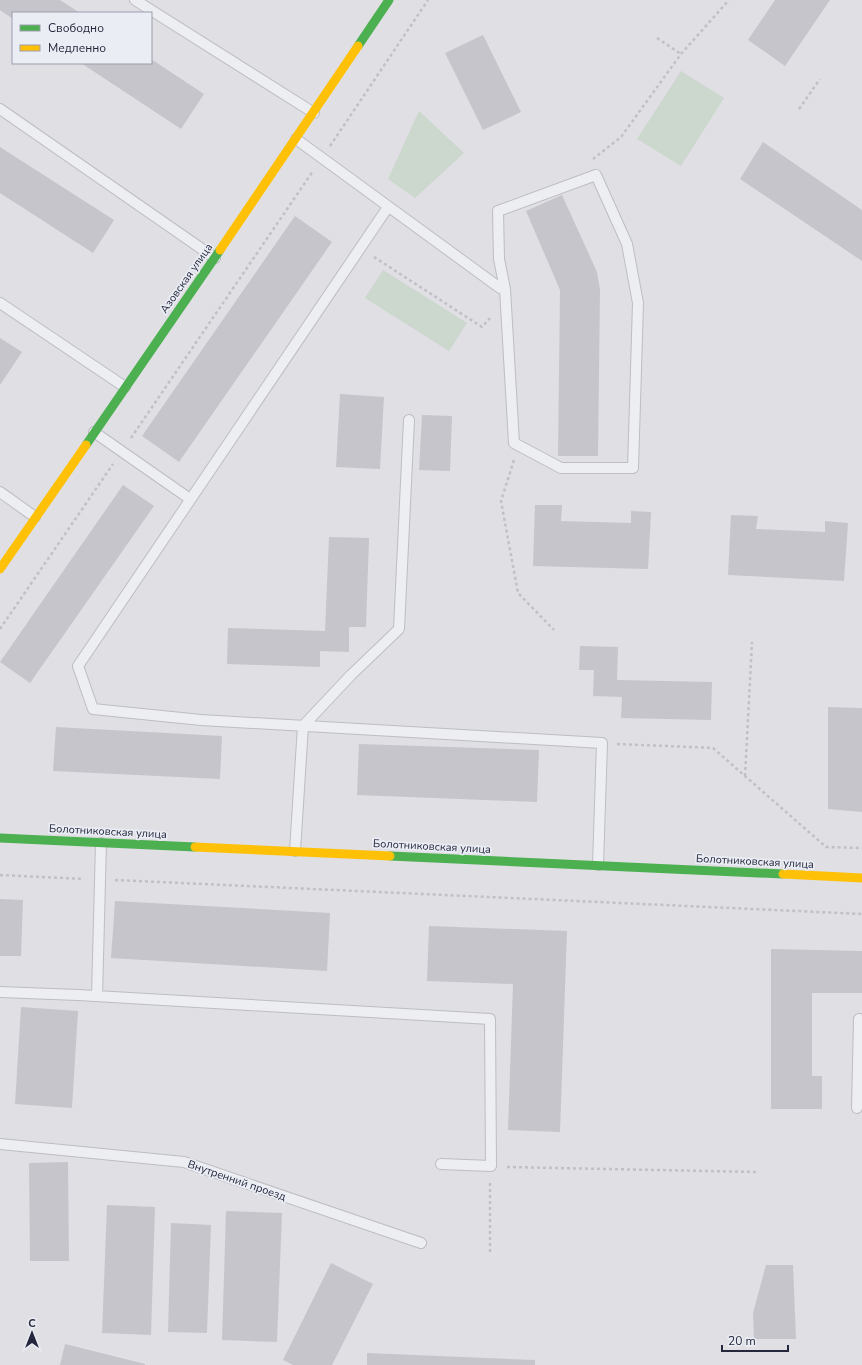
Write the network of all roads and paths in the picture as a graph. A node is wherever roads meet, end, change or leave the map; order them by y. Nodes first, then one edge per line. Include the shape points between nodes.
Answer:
1 (135, 0) edge
2 (390, 0) edge
3 (428, 0) edge
4 (729, 0) edge
5 (657, 38) dead end
6 (681, 54) junction
7 (820, 79) dead end
8 (0, 109) edge
9 (799, 109) dead end
10 (314, 113) junction
11 (296, 139) junction
12 (322, 157) junction
13 (591, 160) dead end
14 (388, 207) junction
15 (360, 248) junction
16 (215, 258) junction
17 (505, 289) junction
18 (506, 302) junction
19 (0, 303) edge
20 (125, 387) junction
21 (409, 420) dead end
22 (94, 432) junction
23 (518, 445) junction
24 (122, 450) junction
25 (0, 492) edge
26 (190, 499) junction
27 (35, 517) junction
28 (0, 569) edge
29 (0, 629) edge
30 (554, 630) dead end
31 (752, 642) dead end
32 (302, 726) junction
33 (602, 743) junction
34 (745, 776) junction
35 (0, 838) edge
36 (101, 843) junction
37 (862, 848) edge
38 (295, 852) junction
39 (598, 865) junction
40 (0, 875) edge
41 (862, 878) edge
42 (100, 880) junction
43 (862, 914) edge
44 (0, 992) edge
45 (97, 996) junction
46 (862, 1020) edge
47 (857, 1108) dead end
48 (0, 1144) edge
49 (441, 1164) dead end
50 (491, 1166) junction
51 (757, 1172) dead end
52 (420, 1243) dead end
53 (490, 1252) dead end

1 - 10 lane
2 - 10 street, Азовская улица
3 - 12 path
4 - 6 path
5 - 6 path
6 - 13 path via 621,136
7 - 9 path
8 - 16 lane
10 - 11 street, Азовская улица
11 - 12 lane
11 - 16 street, Азовская улица
12 - 14 lane
12 - 24 path
14 - 15 lane
14 - 17 lane via 500,288
15 - 18 path via 482,327
15 - 26 lane
16 - 20 street, Азовская улица
17 - 18 lane
17 - 23 lane via 498,259 498,211 596,175 627,244 638,303 633,468 561,468
18 - 23 lane via 514,443
19 - 20 lane
20 - 22 street, Азовская улица
21 - 32 lane via 399,629
22 - 24 lane
22 - 27 street, Азовская улица
23 - 30 path via 501,501 518,593
24 - 26 lane
24 - 29 path
25 - 27 lane
26 - 32 lane via 78,666 94,709 201,720
27 - 28 street, Азовская улица
31 - 34 path
32 - 33 lane
32 - 38 lane
33 - 34 path via 713,748
33 - 39 lane
34 - 37 path via 826,847
35 - 36 street, Болотниковская улица
36 - 38 street, Болотниковская улица
36 - 42 lane
38 - 39 street, Болотниковская улица
39 - 41 street, Болотниковская улица
40 - 42 path
42 - 43 path
42 - 45 lane
44 - 45 lane
45 - 50 lane via 490,1020
46 - 47 lane via 859,1020
48 - 52 lane, Внутренний проезд via 184,1162
49 - 50 lane
50 - 51 path
50 - 53 path

